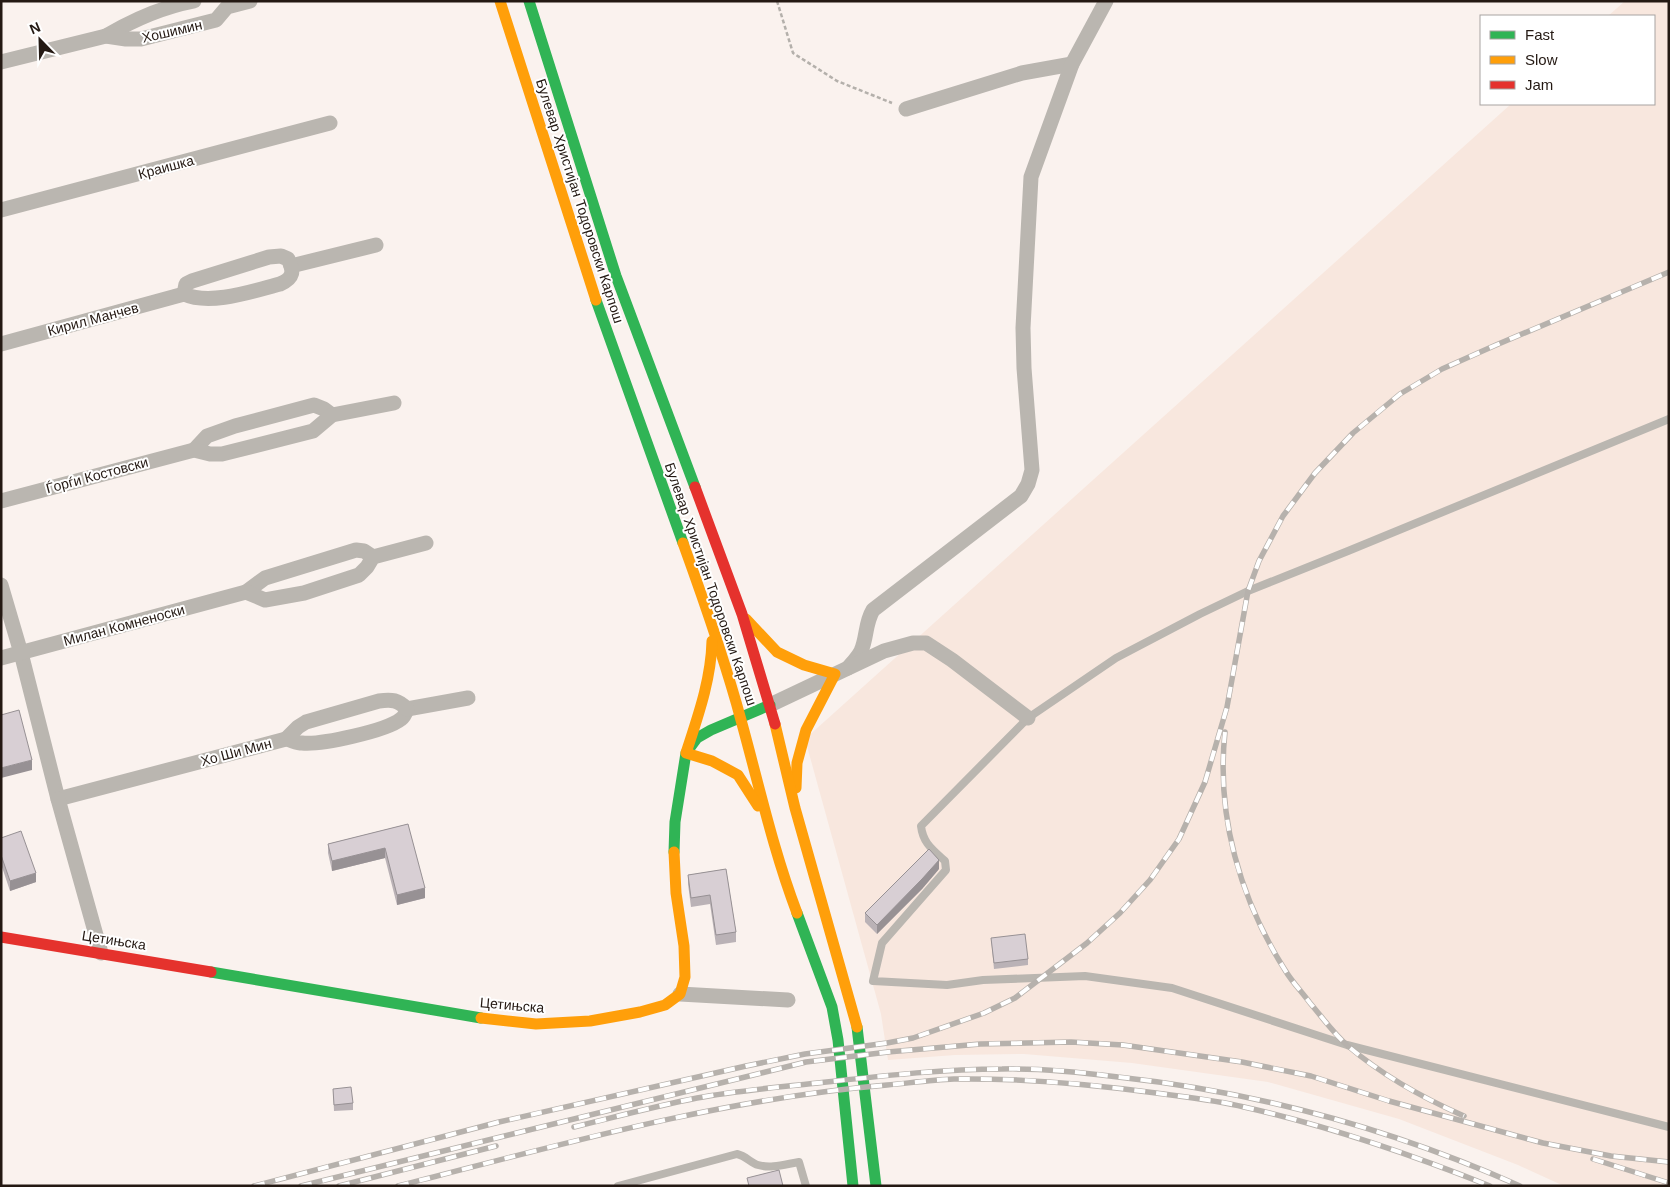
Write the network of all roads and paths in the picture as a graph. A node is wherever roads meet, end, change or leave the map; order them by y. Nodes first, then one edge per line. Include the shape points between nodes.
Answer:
1 (194, 1) edge
2 (250, 1) edge
3 (500, 1) edge
4 (529, 1) edge
5 (776, 1) edge
6 (1106, 1) edge
7 (224, 4) edge
8 (106, 36) junction
9 (1, 62) edge
10 (1072, 64) junction
11 (906, 109) joint
12 (330, 123) dead end
13 (1, 210) edge
14 (376, 245) dead end
15 (291, 266) junction
16 (184, 294) junction
17 (1, 344) edge
18 (394, 403) dead end
19 (332, 415) junction
20 (1669, 419) edge
21 (194, 450) junction
22 (1, 501) edge
23 (426, 543) dead end
24 (373, 557) junction
25 (1, 585) edge
26 (246, 592) junction
27 (742, 614) junction
28 (711, 622) junction
29 (21, 653) junction
30 (1, 658) edge
31 (842, 671) junction
32 (468, 698) dead end
33 (770, 706) junction
34 (407, 709) junction
35 (741, 718) junction
36 (1028, 718) junction
37 (286, 739) junction
38 (686, 753) junction
39 (58, 799) junction
40 (796, 808) junction
41 (767, 821) junction
42 (1, 937) edge
43 (101, 953) junction
44 (680, 994) junction
45 (788, 1000) dead end
46 (1669, 1127) edge
47 (618, 1186) edge
48 (806, 1186) edge
49 (853, 1186) edge
50 (876, 1186) edge

1 - 8 street via 154,12
2 - 7 street, Хошимин
3 - 28 street, Булевар Христијан Тодоровски Карпош via 591,285
4 - 27 street, Булевар Христијан Тодоровски Карпош via 616,276
5 - 11 path via 793,53 837,81
6 - 10 street
7 - 8 street, Хошимин via 216,20 141,39
8 - 9 street, Хошимин
10 - 11 street via 1022,73
10 - 31 street via 1031,177 1029,192 1023,328 1032,470 1028,484 1021,496 873,610 862,649
12 - 13 street, Краишка
14 - 15 street
15 - 16 street, Кирил Манчев via 292,276 280,284 217,297 192,298
15 - 16 street, Кирил Манчев via 288,259 281,256 269,258 192,281 186,284
16 - 17 street, Кирил Манчев
18 - 19 street, Ѓoрѓи Костовски
19 - 21 street, Ѓoрѓи Костовски via 313,431 222,454
19 - 21 street, Ѓoрѓи Костовски via 314,405 207,436
20 - 36 lane via 1248,591 1116,658
21 - 22 street, Ѓoрѓи Костовски
23 - 24 street, Милан Комненоски
24 - 26 street, Милан Комненоски via 356,550 265,578
24 - 26 street via 359,575 304,592 265,600
25 - 29 street
26 - 29 street, Милан Комненоски
27 - 31 street via 777,652 804,665
27 - 33 street, Булевар Христијан Тодоровски Карпош
28 - 35 street, Булевар Христијан Тодоровски Карпош
28 - 38 street via 712,656 705,693
29 - 30 street, Милан Комненоски
29 - 39 street
31 - 33 street
31 - 36 street via 884,651 926,643
31 - 40 street via 806,730 797,763
32 - 34 street
33 - 35 street
33 - 40 street, Булевар Христијан Тодоровски Карпош
34 - 37 street, Хо Ши Мин via 403,718 362,733 318,743
34 - 37 street via 401,702 391,699 380,701 306,722
35 - 38 street via 697,738
35 - 41 street, Булевар Христијан Тодоровски Карпош
36 - 46 lane via 921,826 922,837 945,861 946,870 882,943 873,981 947,986 983,980 1085,976 1172,988 1347,1045
37 - 39 street, Хо Ши Мин
38 - 41 street via 712,761 738,775
38 - 44 street via 674,848 676,893 684,946 685,977
39 - 43 street
40 - 50 street, Булевар Христијан Тодоровски Карпош via 858,1034
41 - 49 street, Булевар Христијан Тодоровски Карпош via 786,885 832,1008
42 - 43 street, Цетињска
43 - 44 street, Цетињска via 466,1016 536,1024 590,1021 640,1012 665,1005
44 - 45 street
47 - 48 lane via 737,1154 746,1156 757,1165 774,1167 799,1162

